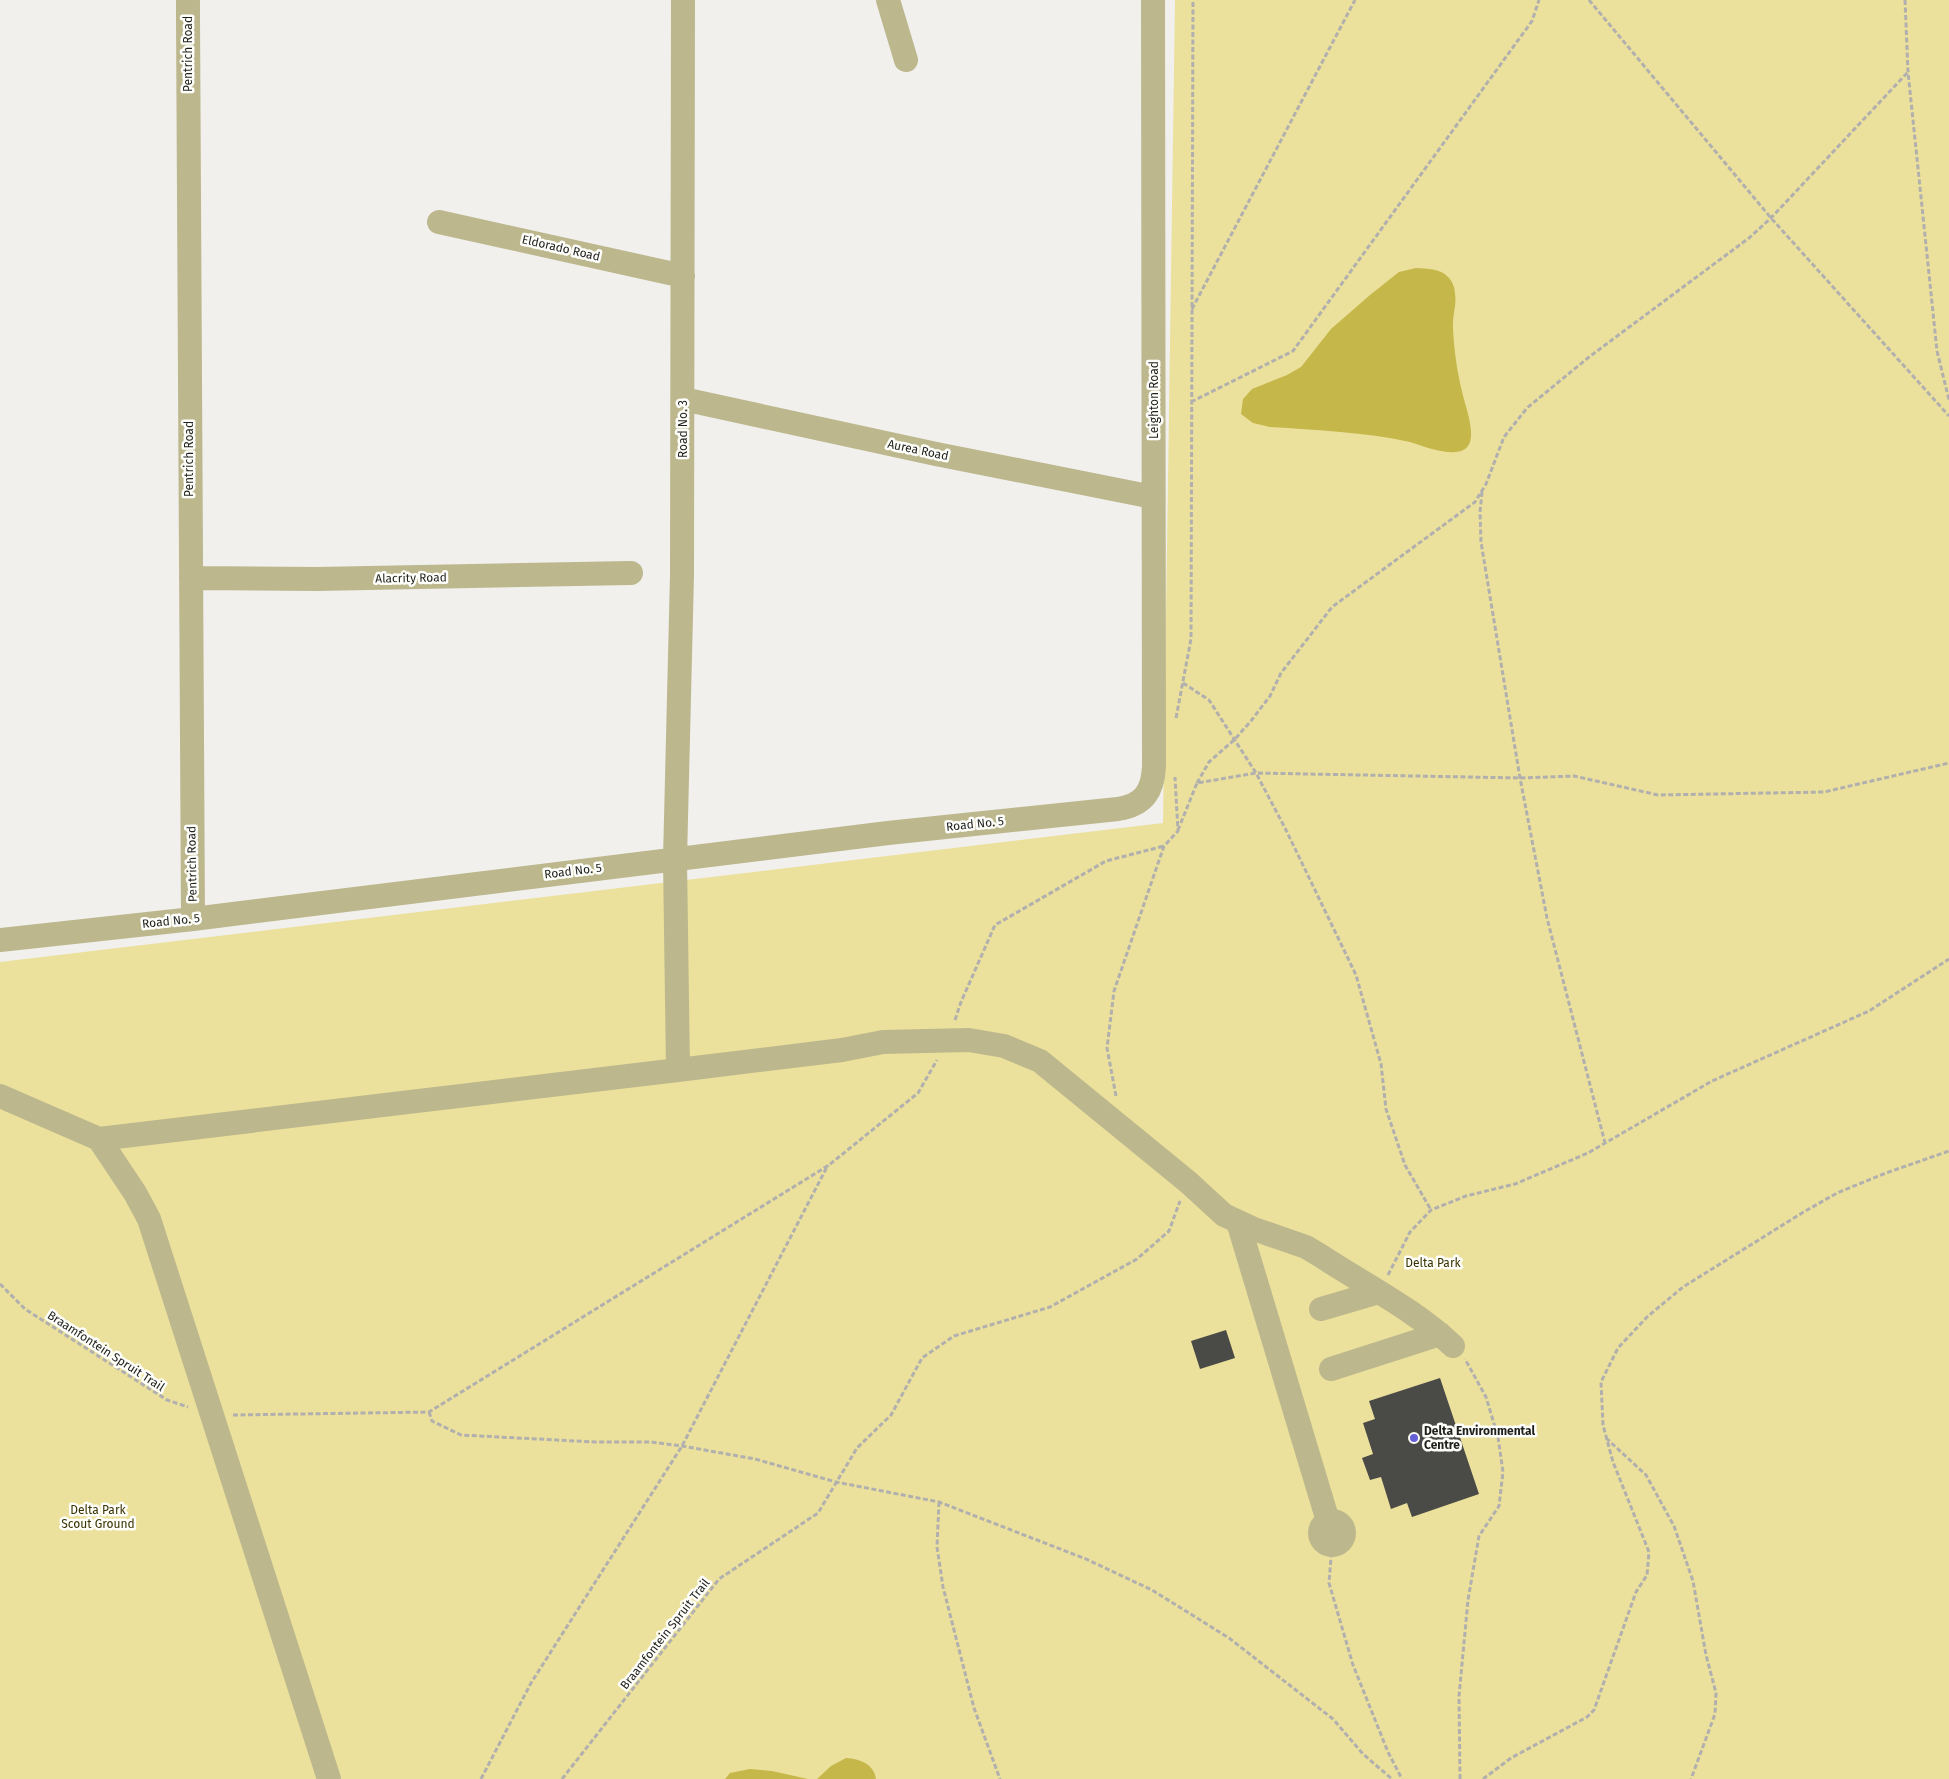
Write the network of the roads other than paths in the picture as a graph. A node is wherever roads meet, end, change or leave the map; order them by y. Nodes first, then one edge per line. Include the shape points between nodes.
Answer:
1 (188, 0) edge
2 (683, 0) edge
3 (888, 0) edge
4 (1153, 0) edge
5 (906, 60) dead end
6 (439, 222) dead end
7 (683, 276) junction
8 (683, 399) junction
9 (1154, 497) junction
10 (632, 573) dead end
11 (191, 578) junction
12 (1144, 798) joint
13 (676, 859) junction
14 (193, 919) junction
15 (0, 940) edge
16 (678, 1070) junction
17 (0, 1096) edge
18 (99, 1139) junction
19 (1238, 1222) junction
20 (1379, 1292) junction
21 (1321, 1309) dead end
22 (1331, 1369) dead end
23 (1332, 1545) road end
24 (328, 1779) edge

1 - 11 street, Pentrich Road via 188,485
2 - 7 street, Road No. 3
3 - 5 street
4 - 9 street, Leighton Road
6 - 7 street, Eldorado Road
7 - 8 street, Road No. 3
8 - 9 street, Aurea Road
8 - 13 street, Road No. 3
9 - 12 street, Leighton Road via 1154,766 1152,786
10 - 11 street, Alacrity Road
11 - 14 street, Pentrich Road
12 - 13 street, Road No. 5 via 1118,809
13 - 14 street, Road No. 5
13 - 16 street, Road No. 3
14 - 15 street, Road No. 5
16 - 18 street
16 - 19 street via 882,1042 969,1040 1004,1046 1040,1061 1224,1215
17 - 18 street
18 - 24 street via 149,1219
19 - 20 street via 1306,1247
19 - 23 street via 1328,1521 1340,1522 1344,1529 1342,1540
20 - 21 street
20 - 22 street via 1446,1340

